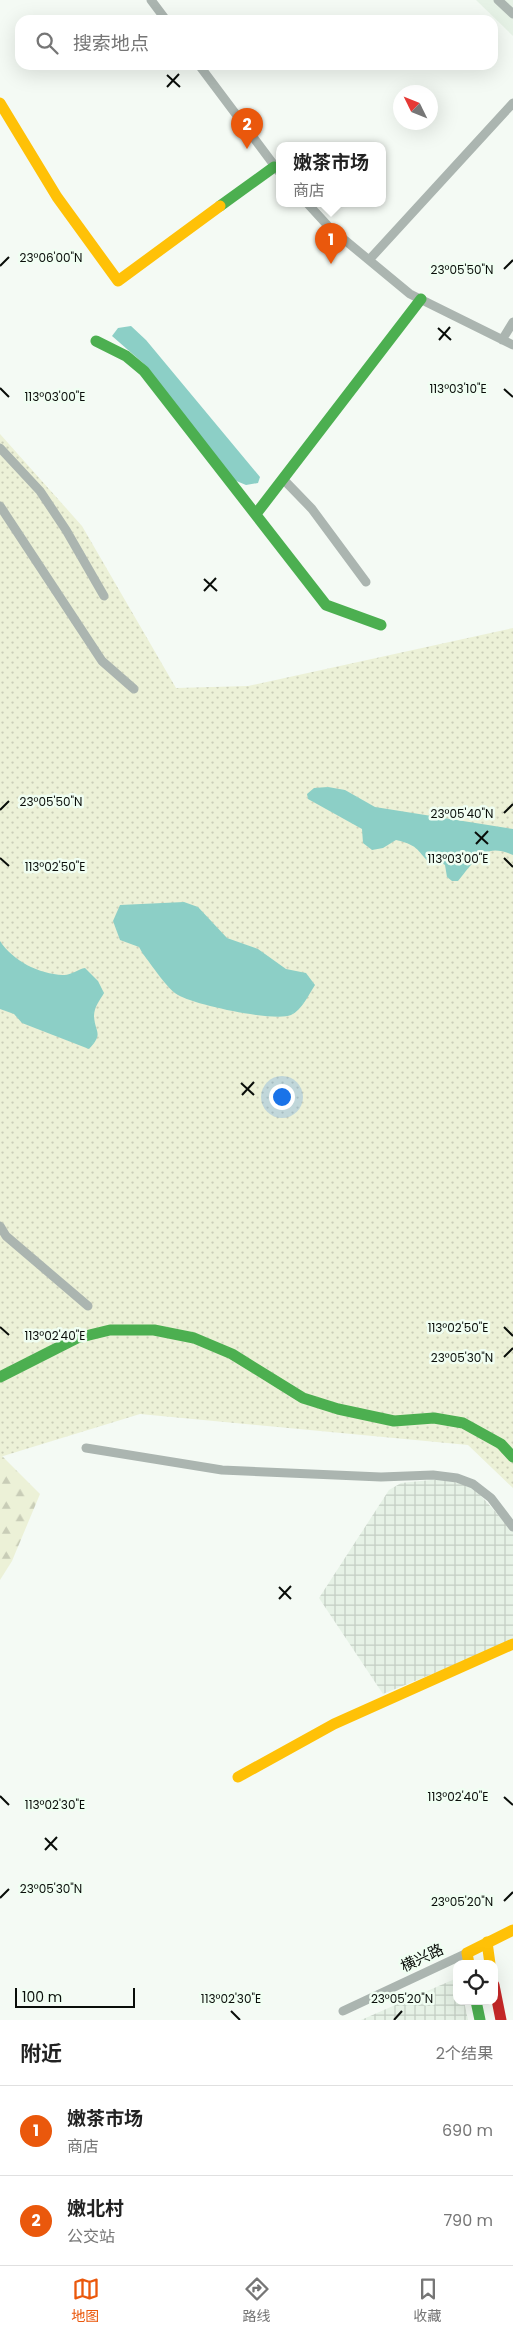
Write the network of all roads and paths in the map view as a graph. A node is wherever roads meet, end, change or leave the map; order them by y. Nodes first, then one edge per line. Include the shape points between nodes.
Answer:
1 (151, 0) edge
2 (498, 0) edge
3 (513, 14) edge
4 (162, 15) edge
5 (203, 70) edge
6 (0, 103) edge
7 (513, 103) edge
8 (276, 169) edge
9 (276, 171) edge
10 (311, 207) edge
11 (370, 260) junction
12 (420, 299) junction
13 (513, 322) edge
14 (502, 340) junction
15 (96, 341) dead end
16 (513, 345) edge
17 (0, 448) edge
18 (283, 478) junction
19 (0, 506) edge
20 (256, 514) junction
21 (366, 582) dead end
22 (104, 596) dead end
23 (380, 625) dead end
24 (134, 689) dead end
25 (0, 1226) edge
26 (88, 1306) dead end
27 (0, 1377) edge
28 (86, 1448) dead end
29 (513, 1457) edge
30 (513, 1527) edge
31 (513, 1644) edge
32 (238, 1776) dead end
33 (513, 1930) edge
34 (487, 1942) junction
35 (468, 1959) edge
36 (489, 1960) edge
37 (477, 2005) edge
38 (497, 2005) edge
39 (343, 2011) dead end
40 (480, 2020) edge
41 (500, 2020) edge

1 - 4 street
2 - 3 street
5 - 8 street
6 - 9 street via 57,197 118,281
7 - 11 street
10 - 11 street via 329,227
11 - 12 street
12 - 14 street
12 - 18 street
13 - 14 street
14 - 16 street
15 - 20 street via 126,356 144,371
17 - 22 street via 40,491
18 - 20 street
18 - 21 street via 312,509
19 - 24 street via 102,661
20 - 23 street via 326,605
25 - 26 street via 6,1236
27 - 29 street via 77,1338 110,1330 154,1330 194,1338 232,1354 303,1398 338,1409 394,1421 434,1418 463,1423 501,1444
28 - 30 street via 222,1470 457,1478 473,1484 491,1498
31 - 32 street via 334,1724
33 - 34 street, 横兴路
34 - 35 street, 横兴路
34 - 36 street
35 - 39 street, 横兴路
37 - 40 street
38 - 41 street

